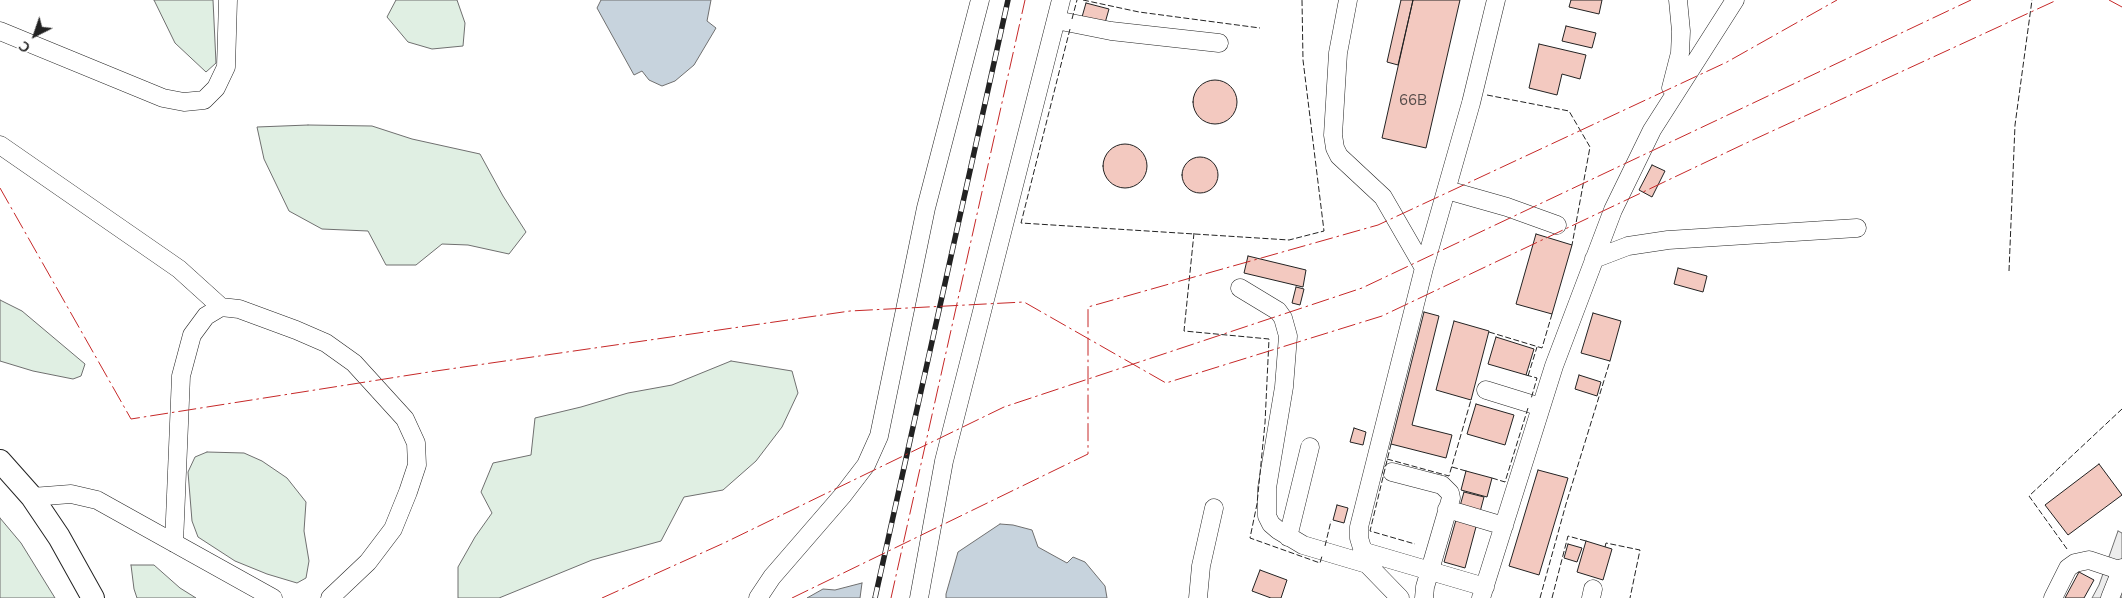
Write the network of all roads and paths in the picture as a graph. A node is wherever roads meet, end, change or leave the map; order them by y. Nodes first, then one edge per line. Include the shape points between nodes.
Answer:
1 (228, 0) edge
2 (980, 0) edge
3 (1061, 0) edge
4 (1348, 0) edge
5 (1496, 0) edge
6 (1678, 0) edge
7 (1735, 0) edge
8 (1056, 20) junction
9 (0, 31) edge
10 (1219, 43) dead end
11 (1665, 107) junction
12 (0, 145) edge
13 (1447, 190) junction
14 (1557, 225) dead end
15 (1857, 228) dead end
16 (1594, 258) junction
17 (1424, 268) junction
18 (1240, 288) dead end
19 (221, 307) junction
20 (1486, 390) dead end
21 (1541, 407) junction
22 (1310, 447) dead end
23 (0, 461) edge
24 (1392, 472) dead end
25 (32, 496) junction
26 (1214, 508) dead end
27 (1447, 509) junction
28 (1504, 526) junction
29 (1288, 537) junction
30 (174, 543) junction
31 (1365, 557) junction
32 (2121, 570) edge
33 (1430, 571) junction
34 (1483, 592) edge
35 (93, 598) edge
36 (273, 598) edge
37 (330, 598) edge
38 (758, 598) edge
39 (919, 598) edge
40 (1198, 598) edge
41 (1400, 598) edge
42 (1424, 598) edge
43 (2053, 598) edge
44 (2110, 598) edge

1 - 9 street via 226,67 216,88 204,100 184,102 163,98
2 - 38 street via 926,208 879,436 866,465
3 - 8 street
4 - 17 street via 1338,53 1335,148 1339,156 1383,197
5 - 13 street
6 - 11 street via 1680,53
7 - 11 street
8 - 10 street via 1111,31
8 - 39 street via 944,461
11 - 16 street via 1637,158
12 - 19 street via 179,269
13 - 14 street
13 - 17 street
15 - 16 street via 1668,240 1628,246
16 - 21 street
17 - 31 street via 1359,527
18 - 29 street via 1273,306 1286,325 1284,387 1266,505 1271,524
19 - 30 street via 206,316 192,335 181,376
19 - 37 street via 238,309 296,330 326,344 354,363 405,419 416,443 417,465 393,528 368,562
20 - 21 street
21 - 28 street
22 - 29 street
23 - 25 main road
24 - 27 street via 1447,488 1450,498
25 - 30 street via 71,494 97,500
25 - 35 main road
26 - 40 street via 1201,566
27 - 28 street
27 - 33 street
28 - 34 street
29 - 31 street via 1315,549
30 - 36 street
31 - 33 street
31 - 41 street
32 - 43 street via 2089,560 2075,562 2068,568
32 - 44 street
33 - 34 street
33 - 42 street

